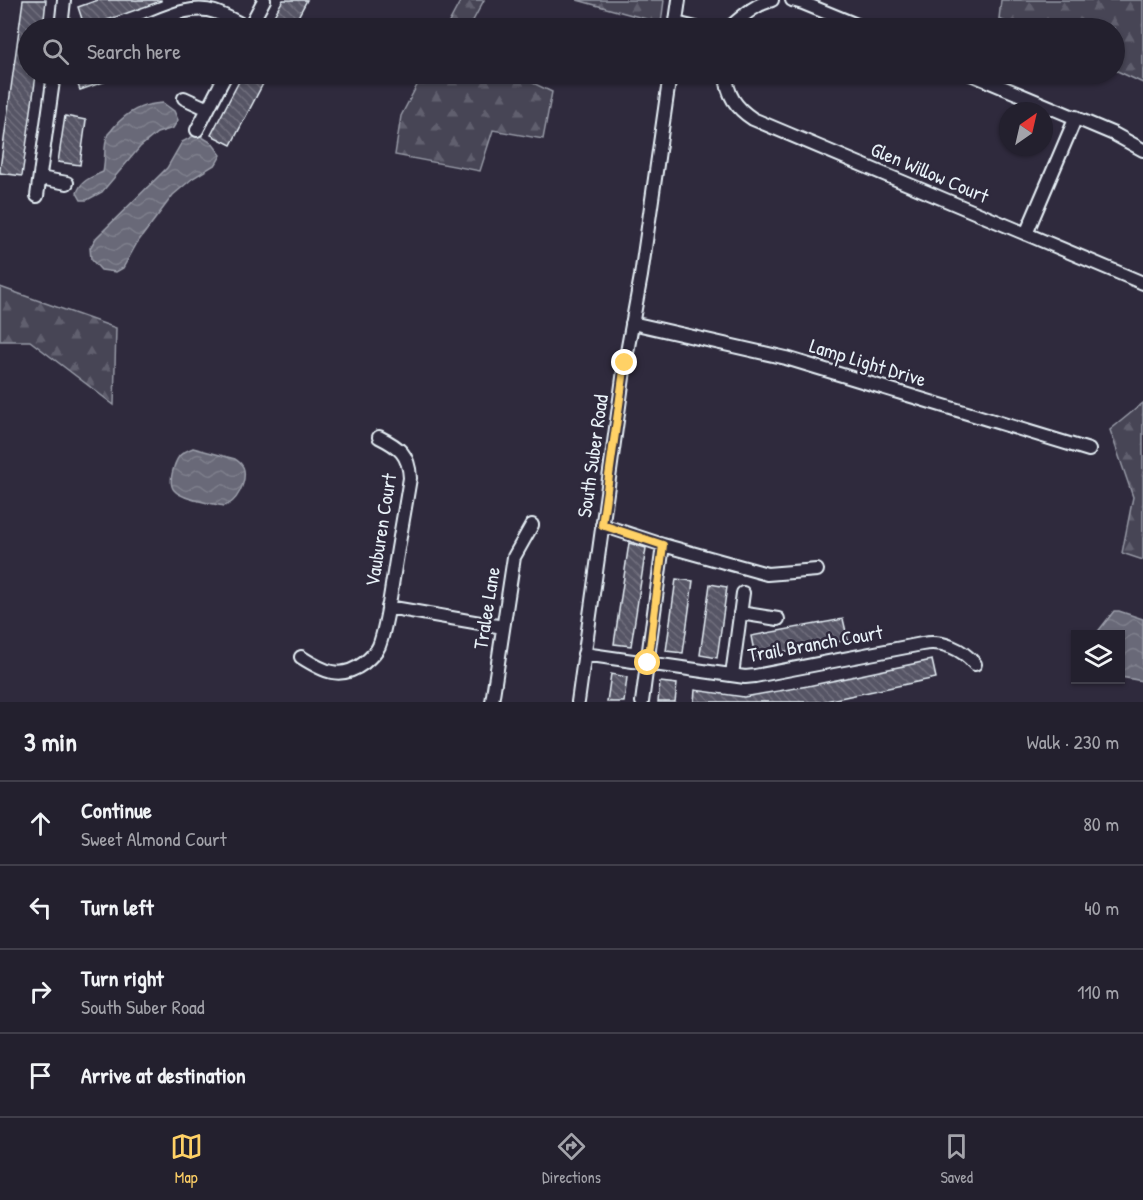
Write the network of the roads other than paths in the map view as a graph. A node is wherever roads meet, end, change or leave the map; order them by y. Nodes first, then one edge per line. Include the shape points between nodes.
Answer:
1 (64, 0) edge
2 (264, 0) edge
3 (679, 0) edge
4 (772, 0) edge
5 (792, 0) edge
6 (62, 18) edge
7 (168, 18) edge
8 (228, 18) edge
9 (254, 18) edge
10 (677, 18) edge
11 (740, 18) edge
12 (840, 18) edge
13 (53, 84) edge
14 (221, 84) edge
15 (668, 84) edge
16 (727, 84) edge
17 (995, 84) edge
18 (184, 98) dead end
19 (207, 109) junction
20 (1076, 117) junction
21 (197, 130) dead end
22 (1143, 150) edge
23 (40, 178) junction
24 (67, 183) dead end
25 (37, 196) dead end
26 (1026, 234) junction
27 (1143, 283) edge
28 (632, 323) junction
29 (379, 437) dead end
30 (1089, 450) dead end
31 (532, 525) dead end
32 (602, 525) junction
33 (663, 545) junction
34 (817, 570) dead end
35 (743, 593) dead end
36 (388, 607) junction
37 (740, 613) junction
38 (778, 619) dead end
39 (502, 627) junction
40 (584, 654) junction
41 (301, 657) dead end
42 (648, 663) junction
43 (975, 664) dead end
44 (732, 675) junction
45 (492, 702) edge
46 (578, 702) edge
47 (642, 702) edge

1 - 6 street
2 - 9 street
3 - 10 street
4 - 11 street
5 - 12 street
7 - 8 street via 199,9
13 - 23 street
14 - 19 street
15 - 28 street, South Suber Road
16 - 26 street, Glen Willow Court via 731,97 753,119
17 - 20 street
18 - 19 street
19 - 21 street
20 - 22 street
20 - 26 street
23 - 24 street
23 - 25 street
26 - 27 street, Glen Willow Court
28 - 30 street, Lamp Light Drive via 786,358
28 - 32 street, South Suber Road
29 - 36 street, Vauburen Court via 399,449 410,466
31 - 39 street, Tralee Lane via 514,557
32 - 33 street
32 - 40 street, South Suber Road
33 - 34 street via 767,574
33 - 42 street
35 - 37 street
36 - 39 street
36 - 41 street, Vauburen Court via 376,650 355,669 329,672
37 - 38 street
37 - 44 street
39 - 45 street, Tralee Lane
40 - 42 street, Trail Branch Court
40 - 46 street, South Suber Road
42 - 44 street, Trail Branch Court
42 - 47 street
43 - 44 street, Trail Branch Court via 949,646 929,642 755,676

